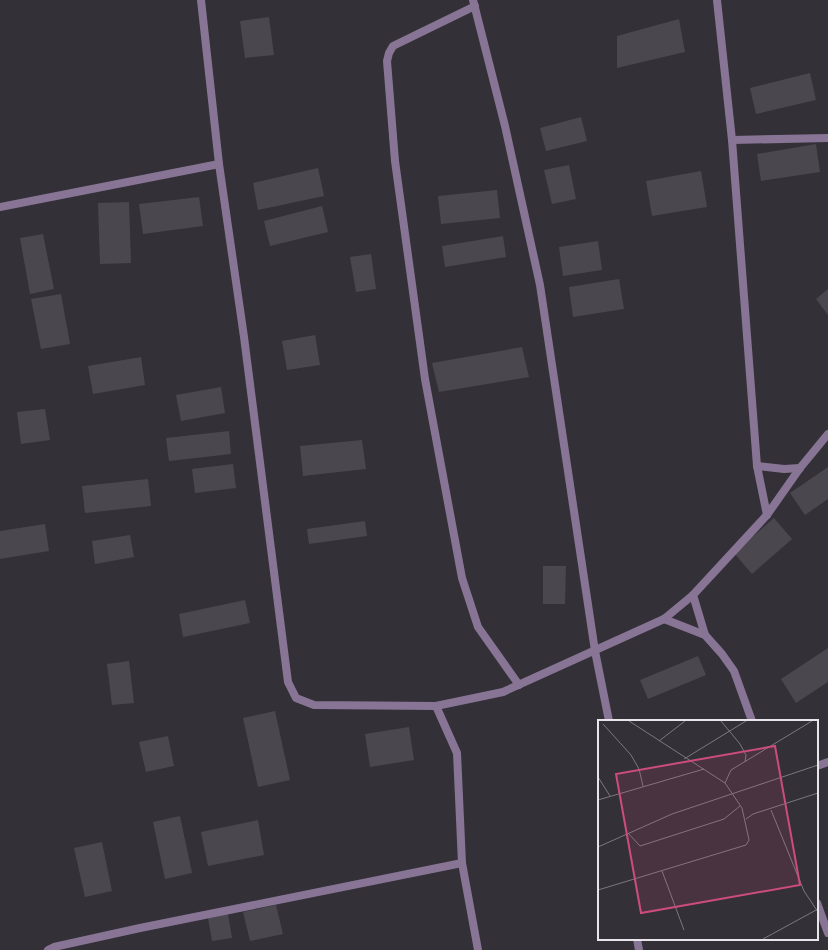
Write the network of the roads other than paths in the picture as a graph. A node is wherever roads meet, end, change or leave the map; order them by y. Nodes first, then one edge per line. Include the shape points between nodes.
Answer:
1 (201, 0) edge
2 (717, 0) edge
3 (474, 3) edge
4 (828, 138) edge
5 (732, 140) junction
6 (219, 164) junction
7 (0, 207) edge
8 (828, 434) edge
9 (757, 466) junction
10 (800, 468) junction
11 (767, 515) junction
12 (693, 595) junction
13 (664, 619) junction
14 (705, 635) junction
15 (595, 651) junction
16 (519, 685) junction
17 (436, 706) junction
18 (609, 720) edge
19 (752, 720) edge
20 (828, 762) edge
21 (818, 766) edge
22 (462, 863) junction
23 (818, 906) edge
24 (828, 934) edge
25 (637, 940) edge
26 (48, 950) edge
27 (478, 950) edge
28 (639, 950) edge

1 - 6 street
2 - 5 street
3 - 15 street via 505,126 540,285
3 - 16 street via 393,46 387,61 395,161 425,379 462,578 478,627
4 - 5 street
5 - 9 street
6 - 7 street
6 - 17 street via 288,682 296,698 314,705
8 - 10 street
9 - 10 street
9 - 11 street
10 - 11 street
11 - 12 street
12 - 13 street
12 - 14 street
13 - 14 street
13 - 15 street
14 - 19 street via 734,671
15 - 16 street
15 - 18 street
16 - 17 street via 503,692
17 - 22 street via 457,753
20 - 21 street
22 - 26 street via 133,930
22 - 27 street
23 - 24 street
25 - 28 street

